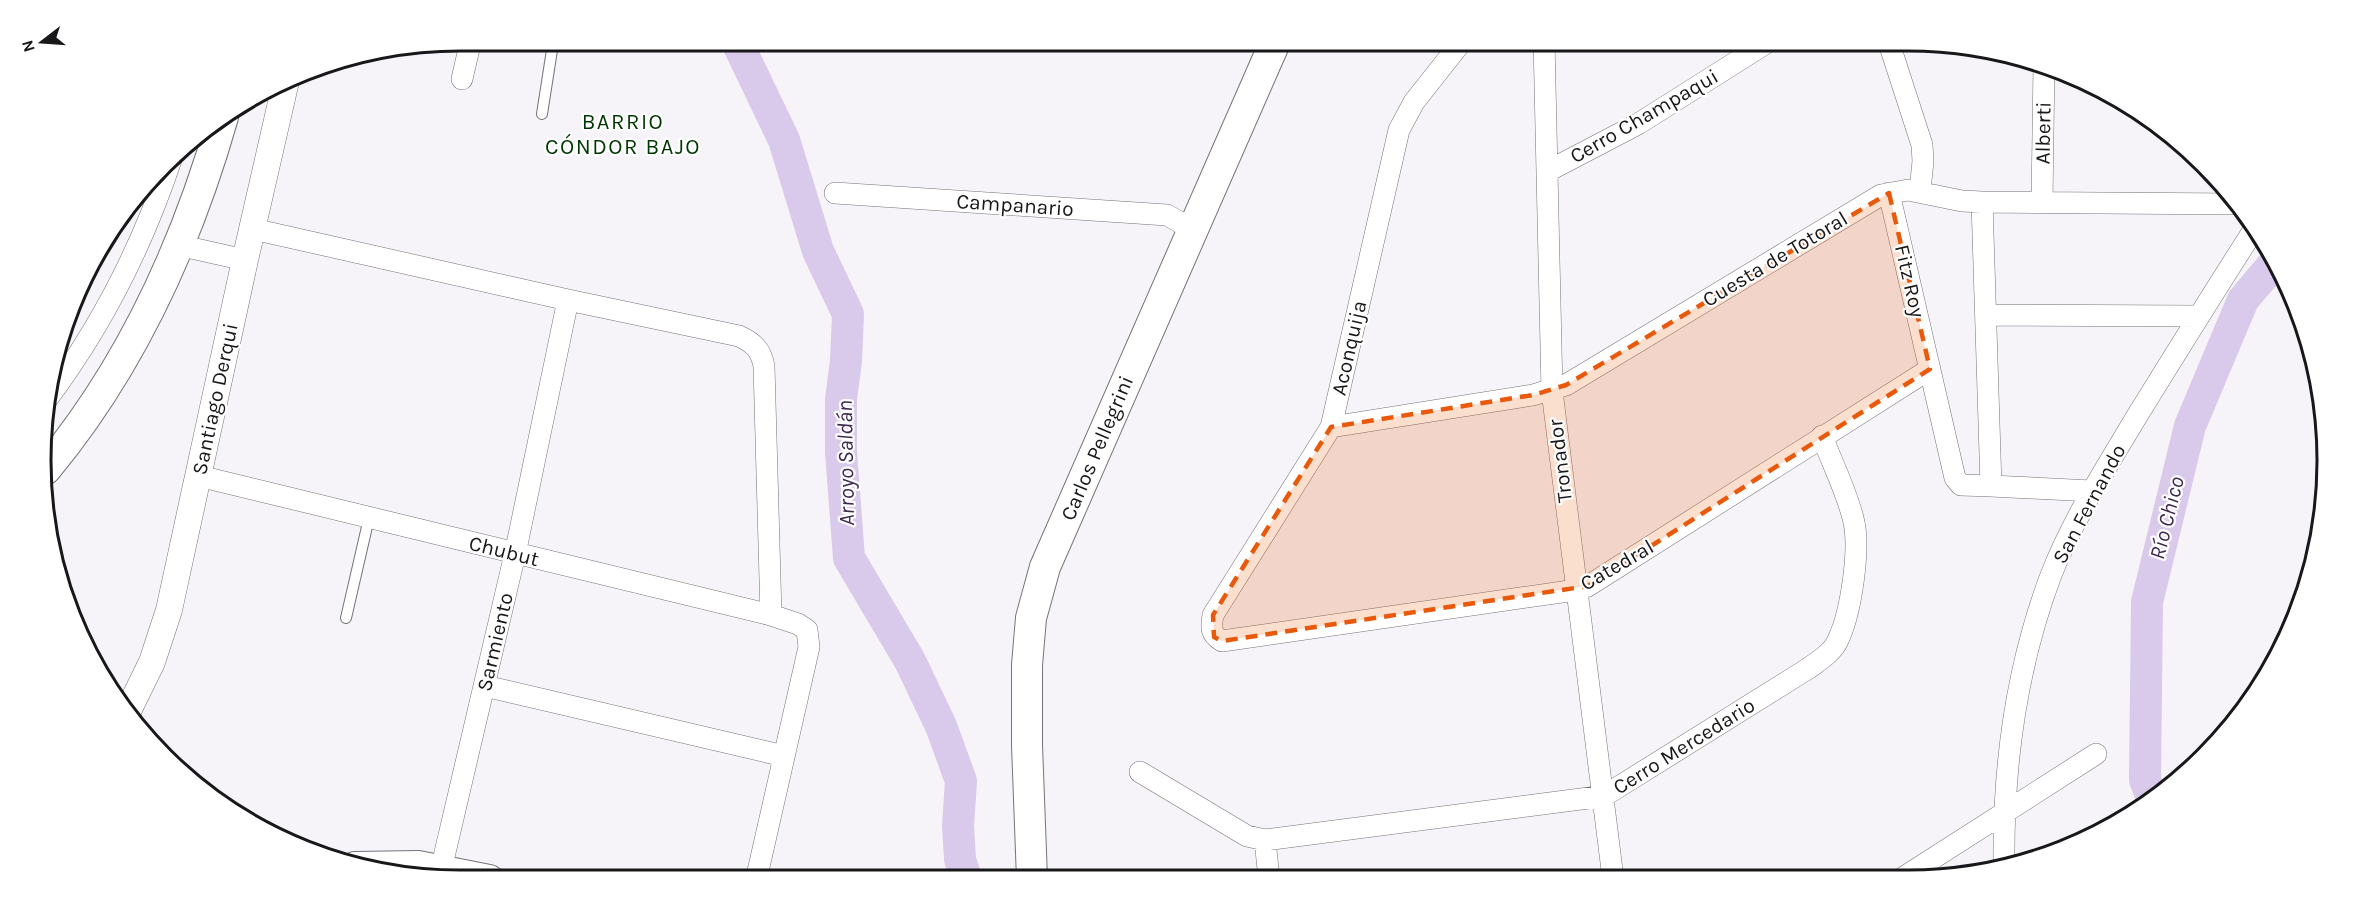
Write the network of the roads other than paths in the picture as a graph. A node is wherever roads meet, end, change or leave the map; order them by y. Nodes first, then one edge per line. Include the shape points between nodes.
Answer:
1 (468, 51) edge
2 (552, 51) edge
3 (1271, 51) edge
4 (1453, 51) edge
5 (1544, 51) edge
6 (1754, 51) edge
7 (1892, 51) edge
8 (2044, 75) edge
9 (462, 79) dead end
10 (284, 91) edge
11 (542, 114) dead end
12 (219, 130) edge
13 (1548, 171) junction
14 (165, 177) edge
15 (1920, 191) junction
16 (835, 193) dead end
17 (1889, 193) junction
18 (2042, 201) junction
19 (1982, 202) junction
20 (2226, 204) edge
21 (253, 229) junction
22 (1192, 229) junction
23 (2250, 236) edge
24 (178, 245) junction
25 (245, 260) junction
26 (568, 300) junction
27 (1986, 315) junction
28 (2199, 316) junction
29 (1930, 369) junction
30 (60, 377) edge
31 (1552, 391) junction
32 (1332, 427) junction
33 (1822, 436) junction
34 (51, 463) edge
35 (199, 476) junction
36 (1991, 486) junction
37 (2092, 490) junction
38 (369, 518) junction
39 (515, 554) junction
40 (1576, 590) junction
41 (771, 615) junction
42 (346, 618) dead end
43 (1222, 641) joint
44 (485, 686) junction
45 (132, 704) edge
46 (2096, 754) dead end
47 (784, 756) junction
48 (1140, 772) dead end
49 (1604, 796) junction
50 (2004, 811) junction
51 (1265, 840) junction
52 (2004, 858) edge
53 (441, 869) edge
54 (758, 870) edge
55 (1032, 870) edge
56 (1268, 870) edge
57 (1613, 870) edge
58 (1915, 870) edge

1 - 9 street
2 - 11 lane
3 - 22 main road, Carlos Pellegrini
4 - 32 street, Aconquija via 1414,102 1399,130
5 - 13 street, Tronador
6 - 13 street, Cerro Champaqui via 1638,124
7 - 15 street via 1922,145
8 - 18 street, Alberti
10 - 21 street, Santiago Derqui
12 - 24 main road
13 - 31 street, Tronador
14 - 30 street via 112,298
15 - 17 street, Cuesta de Totoral
15 - 19 street, Cuesta de Totoral
16 - 22 street, Campanario via 1167,215
17 - 29 street, Fitz Roy
17 - 31 street, Cuesta de Totoral
18 - 19 street, Cuesta de Totoral
18 - 20 street, Cuesta de Totoral
19 - 27 street
21 - 25 street, Santiago Derqui
21 - 26 street
22 - 55 main road, Carlos Pellegrini via 1045,567 1031,618 1026,690
23 - 28 street, San Fernando
24 - 25 street
24 - 34 main road via 107,384
25 - 35 street, Santiago Derqui
26 - 39 street, Sarmiento
26 - 41 street via 739,336 757,346 764,366
27 - 28 street
27 - 36 street
28 - 37 street, San Fernando
29 - 33 street, Catedral
29 - 36 street, Fitz Roy via 1955,478 1961,485
31 - 32 street, Cuesta de Totoral
31 - 40 street, Tronador
32 - 43 street, Aconquija via 1213,615 1214,637
33 - 40 street, Catedral
33 - 49 street, Cerro Mercedario via 1853,518 1857,540 1857,562 1838,641 1809,668
35 - 38 street, Chubut
35 - 45 street, Santiago Derqui via 161,640
36 - 37 street, Fitz Roy
37 - 50 street, San Fernando via 2052,574 2032,631 2011,735
38 - 39 street, Chubut
38 - 42 lane
39 - 41 street, Chubut
39 - 44 street, Sarmiento
40 - 43 street, Catedral
40 - 49 street, Tronador
41 - 47 street, Chubut via 807,630 808,647
44 - 47 street
44 - 53 street, Sarmiento
46 - 50 street
47 - 54 street
48 - 51 street via 1247,836
49 - 51 street, Cerro Mercedario
49 - 57 street, Tronador
50 - 52 street, San Fernando
50 - 58 street
51 - 56 street

